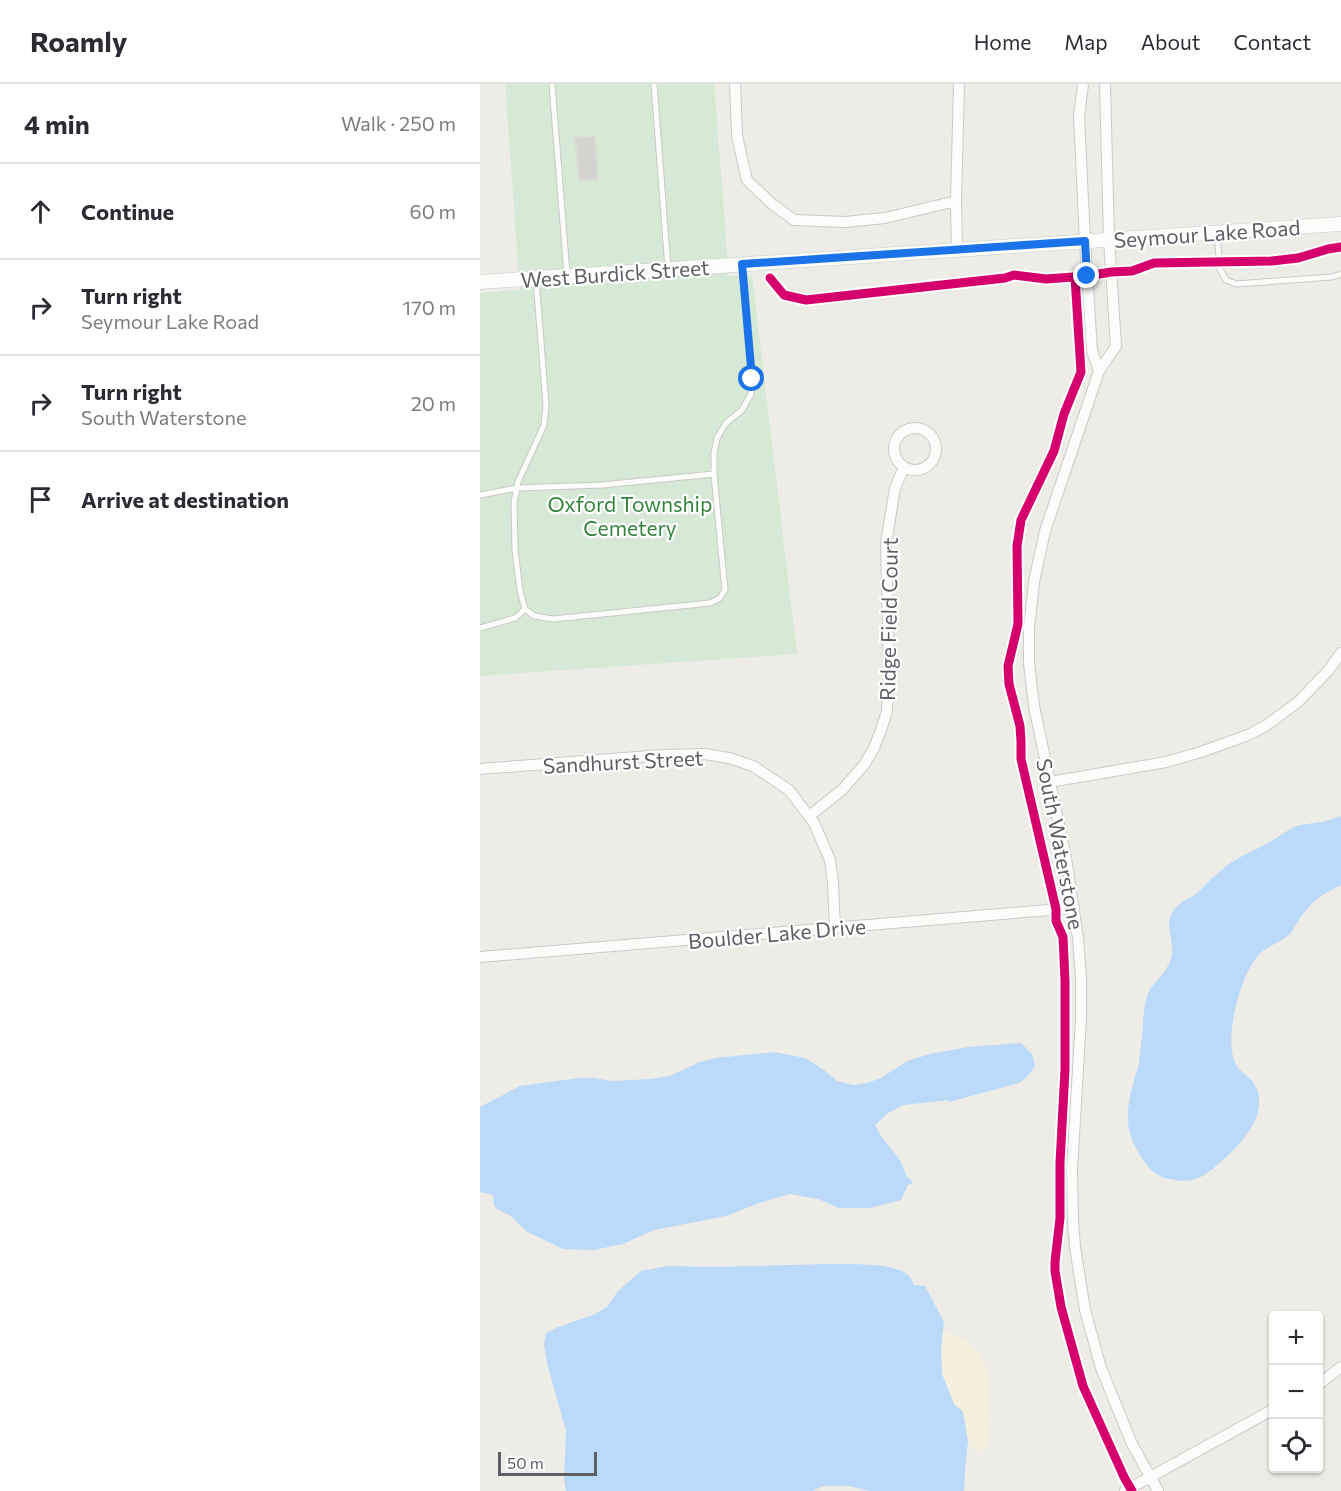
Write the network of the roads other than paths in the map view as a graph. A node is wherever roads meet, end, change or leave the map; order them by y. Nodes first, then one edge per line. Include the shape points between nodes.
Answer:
1 (552, 84) edge
2 (654, 84) edge
3 (735, 84) edge
4 (959, 84) edge
5 (1083, 84) edge
6 (1105, 84) edge
7 (956, 201) junction
8 (1341, 224) edge
9 (1217, 232) junction
10 (1109, 239) junction
11 (1085, 241) junction
12 (957, 250) junction
13 (747, 264) junction
14 (668, 270) junction
15 (1341, 274) edge
16 (567, 276) junction
17 (536, 279) junction
18 (480, 282) edge
19 (1099, 371) junction
20 (904, 467) junction
21 (714, 474) junction
22 (517, 488) junction
23 (480, 495) edge
24 (525, 609) junction
25 (480, 628) edge
26 (1341, 653) edge
27 (480, 770) edge
28 (1050, 782) junction
29 (809, 816) junction
30 (1074, 908) junction
31 (835, 927) junction
32 (480, 957) edge
33 (1341, 1367) edge
34 (1323, 1382) edge
35 (1269, 1412) edge
36 (1149, 1477) junction
37 (1125, 1491) edge
38 (1158, 1491) edge

1 - 16 lane
2 - 14 lane
3 - 7 street via 737,136 747,180 794,220 875,219
4 - 7 street
5 - 11 street via 1079,117
6 - 10 street, South Waterstone
7 - 12 street
8 - 9 street, Seymour Lake Road
9 - 10 street, Seymour Lake Road
9 - 15 lane via 1220,269 1226,280 1236,284
10 - 11 street, Seymour Lake Road
10 - 19 street, South Waterstone via 1116,346
11 - 12 street, Seymour Lake Road
11 - 19 street via 1092,351
12 - 13 street, Seymour Lake Road
13 - 14 street, West Burdick Street
13 - 21 lane via 751,394 717,438
14 - 16 street, West Burdick Street
16 - 17 street, West Burdick Street
17 - 18 street, West Burdick Street
17 - 22 lane via 546,405 544,425
19 - 28 street, South Waterstone via 1045,531 1034,582 1029,663
20 - 20 street via 925,468 934,457 936,443 922,428 902,431 897,436 893,450
20 - 29 street, Ridge Field Court via 895,488 886,543 887,711 864,765
21 - 22 lane via 602,485
21 - 24 lane via 725,590 720,598 710,603 553,619 534,616
22 - 23 lane
22 - 24 lane via 514,550
24 - 25 lane via 515,618
26 - 28 street via 1298,702 1248,735 1166,762
27 - 29 street, Sandhurst Street via 705,754 753,766 789,790
28 - 30 street, South Waterstone
29 - 31 street, Sandhurst Street via 830,860
30 - 31 street, Boulder Lake Drive
30 - 36 street, South Waterstone via 1081,979 1072,1169 1075,1247 1101,1368
31 - 32 street, Boulder Lake Drive
33 - 34 street
35 - 36 street
36 - 37 street
36 - 38 street, South Waterstone

